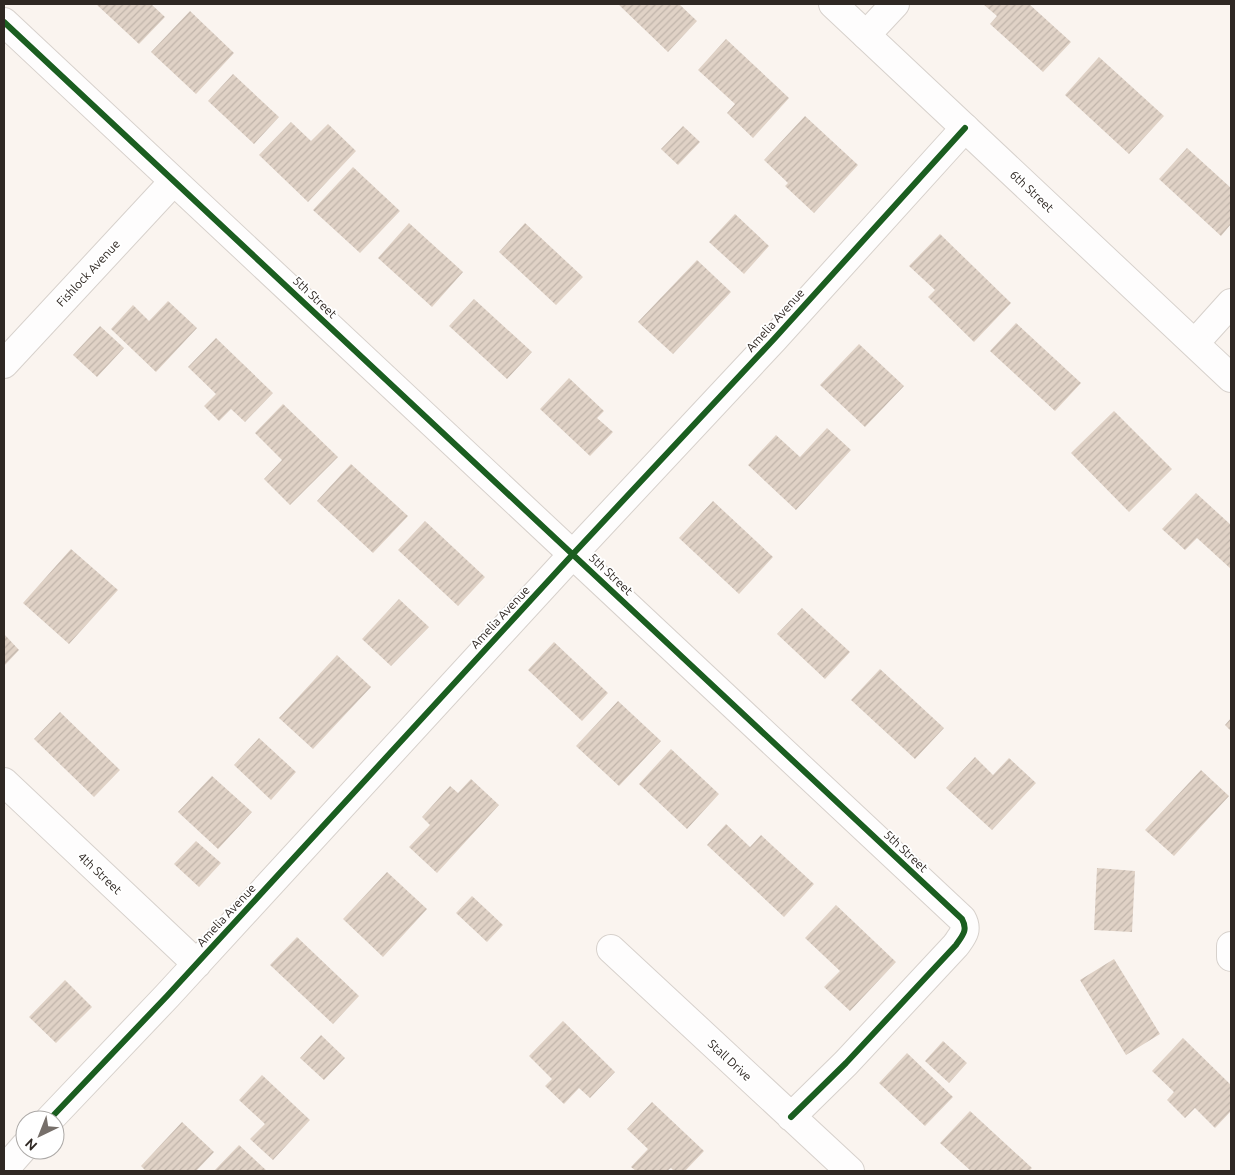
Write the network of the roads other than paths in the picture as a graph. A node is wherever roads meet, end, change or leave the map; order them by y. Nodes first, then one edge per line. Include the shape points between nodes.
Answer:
1 (833, 4) edge
2 (895, 4) edge
3 (4, 22) edge
4 (866, 35) junction
5 (965, 128) junction
6 (173, 182) junction
7 (1231, 303) edge
8 (1195, 343) junction
9 (4, 364) edge
10 (1231, 378) edge
11 (573, 554) junction
12 (4, 782) edge
13 (1231, 946) edge
14 (611, 948) dead end
15 (1231, 956) edge
16 (197, 964) junction
17 (58, 1110) edge
18 (791, 1118) junction
19 (15, 1157) edge
20 (4, 1170) edge
21 (850, 1171) edge

1 - 4 street, 6th Street
2 - 4 street
3 - 6 street, 5th Street
4 - 5 street, 6th Street
5 - 8 street, 6th Street
5 - 11 street, Amelia Avenue
6 - 9 street, Fishlock Avenue
6 - 11 street, 5th Street
7 - 8 street
8 - 10 street, 6th Street
11 - 16 street, Amelia Avenue
11 - 18 street, 5th Street via 966,926 956,945
12 - 16 street, 4th Street
13 - 15 street
14 - 18 street, Stall Drive
16 - 17 street, Amelia Avenue
18 - 21 street, Stall Drive
19 - 20 street

